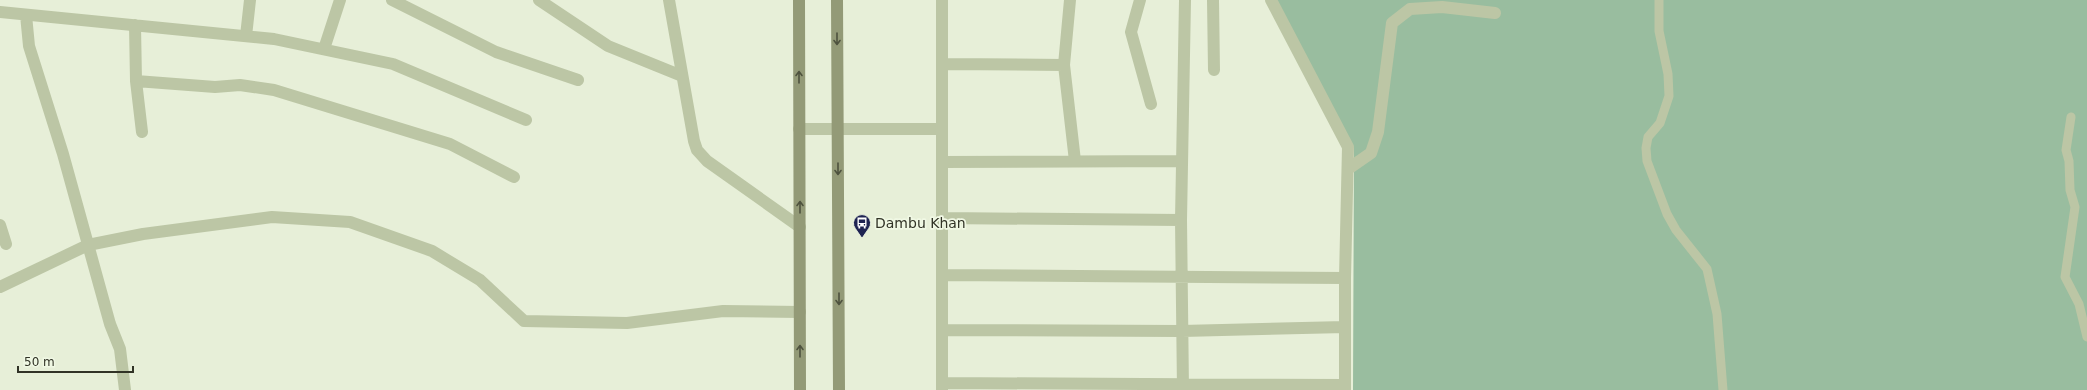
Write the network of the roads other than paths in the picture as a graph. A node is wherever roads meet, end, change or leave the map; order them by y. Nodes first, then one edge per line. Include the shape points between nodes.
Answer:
1 (250, 0) edge
2 (340, 0) edge
3 (392, 0) edge
4 (539, 0) edge
5 (669, 0) edge
6 (799, 0) edge
7 (837, 0) edge
8 (942, 0) edge
9 (1070, 0) edge
10 (1140, 0) edge
11 (1185, 0) edge
12 (1213, 0) edge
13 (1271, 0) edge
14 (1659, 0) edge
15 (0, 12) edge
16 (1495, 13) dead end
17 (26, 15) junction
18 (134, 25) junction
19 (246, 36) junction
20 (324, 49) junction
21 (942, 64) junction
22 (1064, 65) junction
23 (1214, 70) dead end
24 (682, 76) junction
25 (578, 80) dead end
26 (136, 81) junction
27 (1151, 104) dead end
28 (2071, 117) dead end
29 (526, 120) dead end
30 (799, 129) junction
31 (942, 129) junction
32 (838, 130) junction
33 (142, 132) dead end
34 (1075, 161) junction
35 (1182, 161) junction
36 (942, 162) junction
37 (1348, 169) junction
38 (514, 177) dead end
39 (942, 218) junction
40 (1181, 220) junction
41 (0, 225) edge
42 (800, 227) junction
43 (6, 244) dead end
44 (88, 244) junction
45 (942, 275) junction
46 (1181, 277) junction
47 (1345, 278) junction
48 (0, 287) edge
49 (800, 312) junction
50 (1345, 327) junction
51 (942, 330) junction
52 (1182, 331) junction
53 (2087, 337) edge
54 (942, 386) edge
55 (1183, 387) edge
56 (1344, 388) edge
57 (124, 390) edge
58 (800, 390) edge
59 (839, 390) edge
60 (1724, 390) edge

1 - 19 street
2 - 20 street
3 - 25 street via 496,52
4 - 24 street via 608,46
5 - 24 street
30 -> 6 main road
7 -> 32 main road
8 - 21 street
9 - 22 street
10 - 27 street via 1131,32
11 - 35 street
12 - 23 street
13 - 37 street via 1348,147
14 - 60 lane via 1659,31 1668,74 1669,96 1660,123 1648,137 1648,161 1667,214 1676,230 1707,269 1717,314
15 - 17 street
16 - 37 street via 1442,7 1410,9 1392,22 1378,132 1371,153
17 - 18 street
17 - 44 street via 29,46
18 - 19 street
18 - 26 street
19 - 20 street
20 - 29 street via 393,64
21 - 22 street
21 - 31 street
22 - 34 street
24 - 42 street via 697,150 707,161
26 - 33 street
26 - 38 street via 215,87 240,85 274,90 450,144
28 - 53 lane via 2066,150 2070,190 2075,207 2065,277 2079,304
30 - 32 street
42 -> 30 main road
31 - 32 street
31 - 36 street
32 -> 59 main road
34 - 35 street
34 - 36 street
35 - 40 street
36 - 39 street
37 - 47 street
39 - 40 street
39 - 45 street
40 - 46 street
41 - 43 street
42 - 49 main road
44 - 48 street
44 - 49 street via 142,234 272,217 350,222 432,251 480,280 524,321 627,323 723,311
44 - 57 street via 110,324 120,349
45 - 46 street
45 - 51 street
46 - 47 street
46 - 52 street
47 - 50 street
58 -> 49 main road
50 - 52 street
50 - 56 street
51 - 52 street
51 - 54 street
52 - 55 street
54 - 55 street
55 - 56 street

